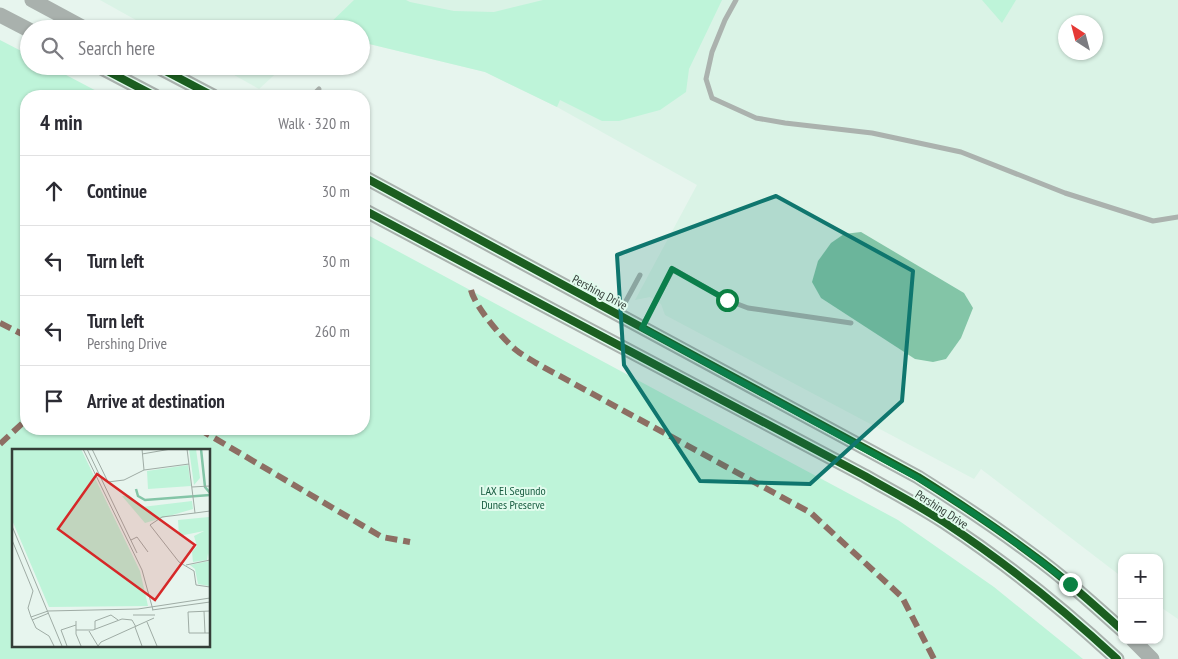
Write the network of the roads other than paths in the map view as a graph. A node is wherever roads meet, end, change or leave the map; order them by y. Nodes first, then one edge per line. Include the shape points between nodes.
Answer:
1 (32, 0) edge
2 (736, 0) edge
3 (0, 15) edge
4 (69, 20) edge
5 (20, 25) edge
6 (115, 75) edge
7 (173, 75) edge
8 (144, 90) edge
9 (201, 90) edge
10 (370, 180) edge
11 (370, 213) edge
12 (1178, 217) edge
13 (640, 275) dead end
14 (618, 315) junction
15 (851, 323) dead end
16 (642, 328) junction
17 (1118, 626) edge
18 (1137, 644) edge
19 (1117, 659) edge
20 (1152, 659) edge

1 - 4 main road
2 - 12 lane via 712,52 706,79 712,98 726,105 756,118 872,133 961,152 1065,193 1153,221
3 - 5 main road
6 - 8 main road
7 - 9 main road
10 - 14 main road, Pershing Drive
11 - 19 main road, Pershing Drive via 906,498 1019,575
13 - 14 lane
14 - 16 main road, Pershing Drive
15 - 16 lane via 748,308 672,269
16 - 17 main road, Pershing Drive via 876,454 956,501 1032,554
18 - 20 main road

